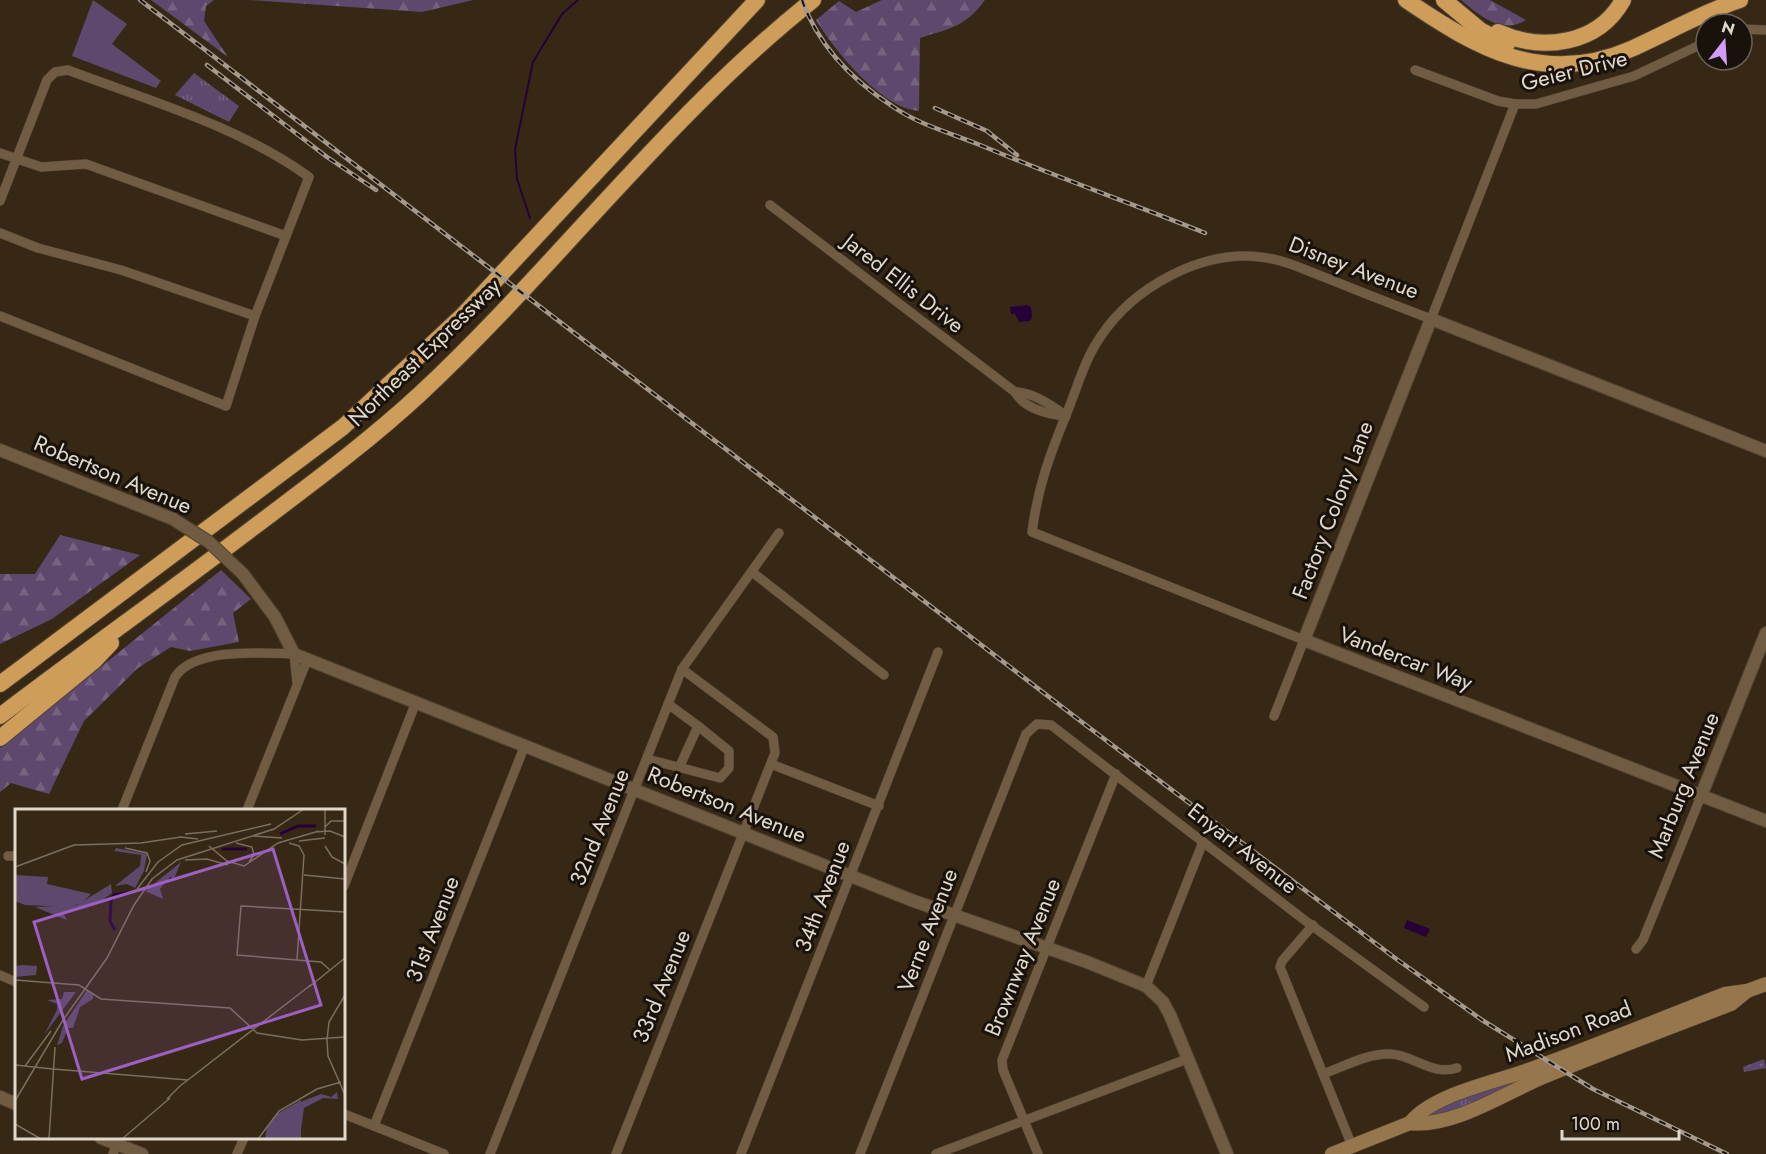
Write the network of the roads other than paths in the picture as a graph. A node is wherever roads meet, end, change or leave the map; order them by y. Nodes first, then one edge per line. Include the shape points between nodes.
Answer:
1 (755, 0) edge
2 (813, 0) edge
3 (1406, 0) edge
4 (1431, 0) edge
5 (1623, 0) edge
6 (1714, 0) edge
7 (1740, 0) edge
8 (1447, 2) edge
9 (1490, 48) junction
10 (1694, 48) edge
11 (1415, 70) dead end
12 (1515, 104) junction
13 (0, 153) edge
14 (16, 159) junction
15 (3, 181) edge
16 (0, 201) edge
17 (770, 205) dead end
18 (0, 232) edge
19 (286, 236) junction
20 (0, 316) edge
21 (255, 316) junction
22 (1431, 319) junction
23 (1066, 416) junction
24 (0, 450) edge
25 (1766, 451) edge
26 (1032, 532) joint
27 (779, 533) dead end
28 (752, 572) junction
29 (137, 615) junction
30 (1766, 633) edge
31 (1304, 640) junction
32 (938, 652) dead end
33 (294, 654) junction
34 (308, 658) junction
35 (682, 669) junction
36 (885, 675) dead end
37 (297, 683) junction
38 (0, 684) edge
39 (416, 702) junction
40 (669, 704) junction
41 (0, 716) edge
42 (1274, 716) dead end
43 (1037, 724) joint
44 (698, 726) junction
45 (0, 738) edge
46 (525, 746) junction
47 (647, 759) junction
48 (771, 764) junction
49 (679, 768) junction
50 (1116, 774) junction
51 (635, 790) junction
52 (1701, 796) junction
53 (879, 806) junction
54 (122, 809) edge
55 (247, 809) edge
56 (1766, 820) edge
57 (742, 832) junction
58 (1203, 842) junction
59 (850, 876) junction
60 (345, 883) edge
61 (954, 916) junction
62 (1313, 926) junction
63 (1047, 949) junction
64 (1636, 949) dead end
65 (0, 975) edge
66 (15, 982) edge
67 (1766, 984) edge
68 (1146, 986) junction
69 (1424, 1007) dead end
70 (1187, 1059) junction
71 (1457, 1068) dead end
72 (1323, 1074) junction
73 (0, 1097) edge
74 (15, 1104) edge
75 (345, 1114) edge
76 (1025, 1120) junction
77 (374, 1126) junction
78 (243, 1139) edge
79 (116, 1145) edge
80 (1352, 1146) junction
81 (142, 1154) edge
82 (237, 1154) edge
83 (444, 1154) edge
84 (490, 1154) edge
85 (616, 1154) edge
86 (741, 1154) edge
87 (860, 1154) edge
88 (936, 1154) edge
89 (1038, 1154) edge
90 (1227, 1154) edge
91 (1332, 1154) edge

1 - 38 highway, Northeast Expressway via 481,297 343,427
2 - 29 highway, Northeast Expressway via 773,32 629,172 489,325 419,394 314,482
3 - 9 highway via 1447,28
4 - 9 highway
5 - 8 highway via 1615,14 1596,30 1556,43 1536,43 1505,35 1476,22
6 - 8 highway via 1617,46 1567,57 1506,44 1480,30
7 - 9 highway via 1594,63 1549,66
10 - 12 street, Geier Drive via 1634,76 1536,104
11 - 12 street, Geier Drive
12 - 22 street
13 - 14 street
14 - 15 street
14 - 19 street via 48,168 86,164
14 - 19 street via 47,80 55,72 68,70 212,126 283,158 309,177
15 - 16 street
17 - 23 street, Jared Ellis Drive via 1015,392 1019,399 1050,414
18 - 21 street via 38,248 121,270
19 - 21 street
20 - 21 street via 226,406
22 - 23 street, Disney Avenue via 1287,263 1241,256 1203,262 1146,291 1110,324 1090,354
22 - 25 street, Disney Avenue
22 - 31 street, Factory Colony Lane
23 - 26 street, Disney Avenue via 1042,474
24 - 33 street, Robertson Avenue, bridge via 173,519 209,542 243,574 275,617
26 - 31 street, Vandercar Way
27 - 28 street, 32nd Avenue
28 - 35 street, 32nd Avenue
28 - 36 street
29 - 41 highway, Northeast Expressway
29 - 45 highway via 94,661
30 - 52 street, Marburg Avenue
31 - 42 street, Factory Colony Lane
31 - 52 street, Vandercar Way
32 - 53 street, 34th Avenue
33 - 34 street, Robertson Avenue
33 - 37 street
33 - 54 street, Robertson Avenue via 223,655 193,662 178,671
34 - 37 street
34 - 39 street, Robertson Avenue
35 - 40 street, 32nd Avenue
35 - 48 street via 773,737 775,753
37 - 55 street
39 - 46 street, Robertson Avenue
39 - 60 street
40 - 44 street
40 - 47 street, 32nd Avenue
43 - 50 street, Enyart Avenue via 1051,725
43 - 61 street, Verne Avenue via 1026,734
44 - 49 street
44 - 49 street via 726,747 730,760 726,774 720,778
46 - 51 street, Robertson Avenue
46 - 77 street, 31st Avenue
47 - 49 street
47 - 51 street, 32nd Avenue
48 - 53 street
48 - 57 street, 33rd Avenue
50 - 58 street, Enyart Avenue
50 - 63 street, Brownway Avenue
51 - 57 street, Robertson Avenue
51 - 84 street, 32nd Avenue
52 - 56 street, Vandercar Way
52 - 64 street, Marburg Avenue
53 - 59 street, 34th Avenue
57 - 59 street, Robertson Avenue
57 - 85 street, 33rd Avenue
58 - 62 street, Enyart Avenue
58 - 68 street
59 - 61 street, Robertson Avenue
59 - 86 street, 34th Avenue
61 - 63 street, Robertson Avenue
61 - 87 street, Verne Avenue
62 - 69 street, Enyart Avenue
62 - 72 street via 1280,967
63 - 68 street, Robertson Avenue
63 - 76 street, Brownway Avenue via 1002,1060
65 - 66 street
67 - 80 main road, Madison Road via 1725,994 1460,1094 1417,1114 1410,1124
68 - 70 street via 1163,1002
70 - 76 street
70 - 90 street
71 - 72 street via 1434,1069 1402,1056 1383,1054
72 - 80 street
73 - 74 street
75 - 77 street
76 - 88 street
76 - 89 street, Brownway Avenue
77 - 83 street
78 - 82 street
79 - 81 street
80 - 91 main road, Madison Road

